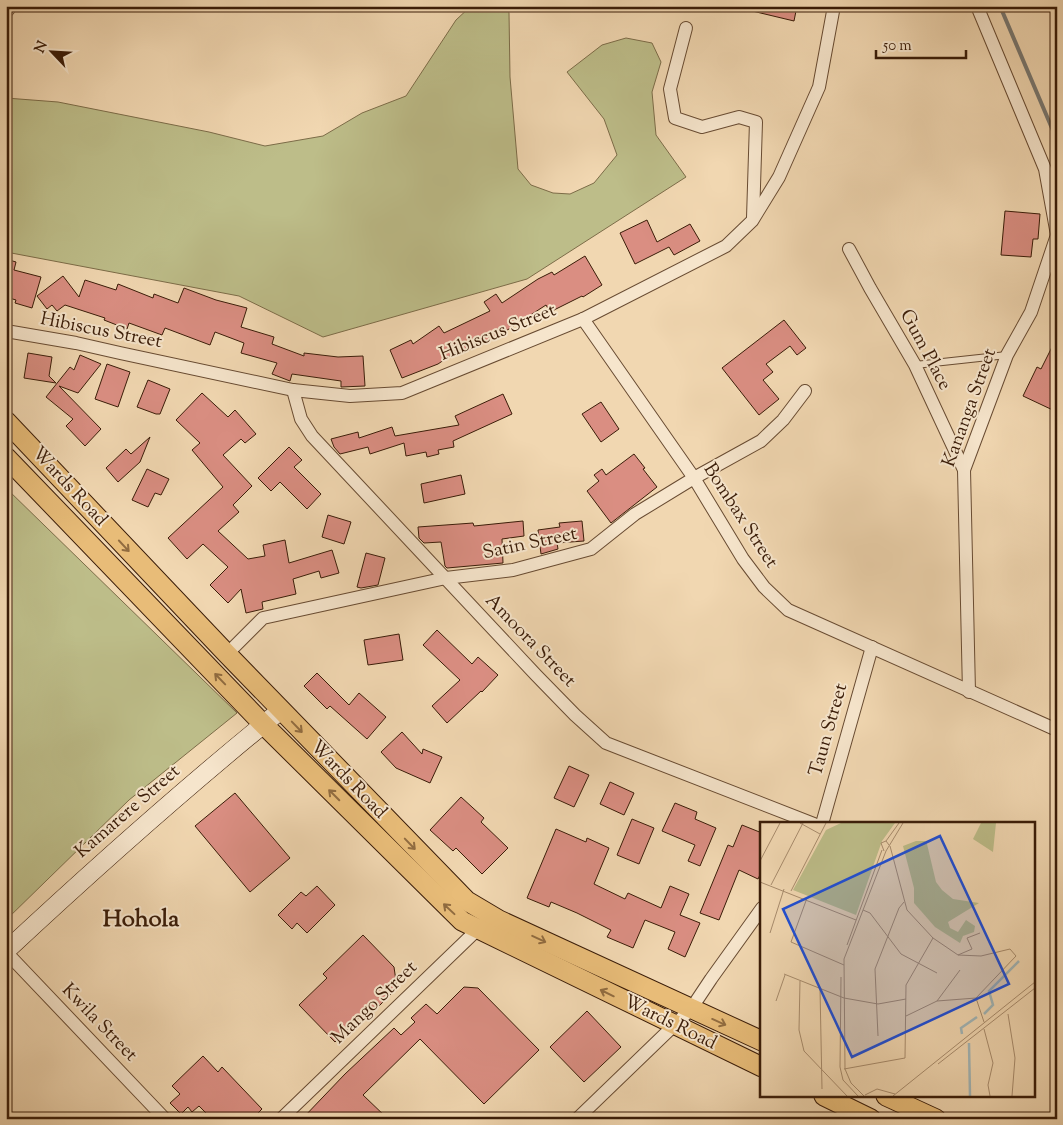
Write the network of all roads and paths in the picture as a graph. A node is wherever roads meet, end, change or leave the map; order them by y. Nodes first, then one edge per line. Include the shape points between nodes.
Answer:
1 (15, 6) edge
2 (834, 6) edge
3 (978, 6) edge
4 (6, 17) edge
5 (686, 28) dead end
6 (752, 221) junction
7 (1057, 235) edge
8 (849, 249) dead end
9 (582, 319) junction
10 (6, 331) edge
11 (1007, 355) junction
12 (915, 365) junction
13 (293, 390) junction
14 (805, 391) dead end
15 (6, 422) edge
16 (6, 457) edge
17 (964, 470) junction
18 (694, 478) junction
19 (446, 578) junction
20 (872, 647) junction
21 (227, 654) junction
22 (969, 692) junction
23 (281, 710) junction
24 (263, 724) junction
25 (1057, 730) edge
26 (809, 822) edge
27 (823, 822) edge
28 (760, 911) edge
29 (499, 920) junction
30 (477, 930) junction
31 (6, 952) edge
32 (691, 1009) junction
33 (674, 1025) junction
34 (760, 1040) edge
35 (760, 1066) edge
36 (828, 1098) edge
37 (890, 1098) edge
38 (165, 1119) edge
39 (281, 1119) edge
40 (577, 1119) edge
41 (871, 1119) edge
42 (936, 1119) edge

1 - 4 lane
2 - 6 street, Hibiscus Street via 819,87 779,177
3 - 7 street via 1045,169
5 - 6 street via 670,89 675,118 702,127 739,117 756,122
6 - 9 street, Hibiscus Street via 726,246
7 - 11 street, Kananga Street via 1031,312
8 - 12 street, Gum Place
9 - 13 street, Hibiscus Street via 402,393 350,396
9 - 18 street, Bombax Street
10 - 13 street, Hibiscus Street
11 - 12 lane
11 - 17 street, Kananga Street
12 - 17 street, Gum Place
13 - 19 street, Amoora Street via 301,419 312,436
14 - 18 street, Satin Street via 783,420 761,441
15 -> 21 main road, Wards Road
24 -> 16 main road, Wards Road
17 - 22 street, Kananga Street
18 - 19 street, Satin Street via 635,514 591,550 513,570
18 - 20 street, Bombax Street via 743,559 764,587 788,610
19 - 21 street, Satin Street via 263,618
19 - 26 street, Amoora Street via 575,715 606,743
20 - 22 street, Bombax Street
20 - 27 street, Taun Street
21 - 23 main road, Wards Road
22 - 25 street, Bombax Street
23 - 24 street, Kamarere Street
23 -> 29 main road, Wards Road via 467,901
30 -> 24 main road, Wards Road via 448,910
24 - 31 street, Kamarere Street via 135,834
28 - 32 street
29 - 30 street, Mango Street
29 -> 32 main road, Wards Road
33 -> 30 main road, Wards Road
30 - 39 street, Mango Street
31 - 38 street, Kwila Street
32 - 33 street
32 -> 34 main road, Wards Road
33 - 35 main road, Wards Road
33 - 40 street
36 - 41 main road
37 - 42 main road

